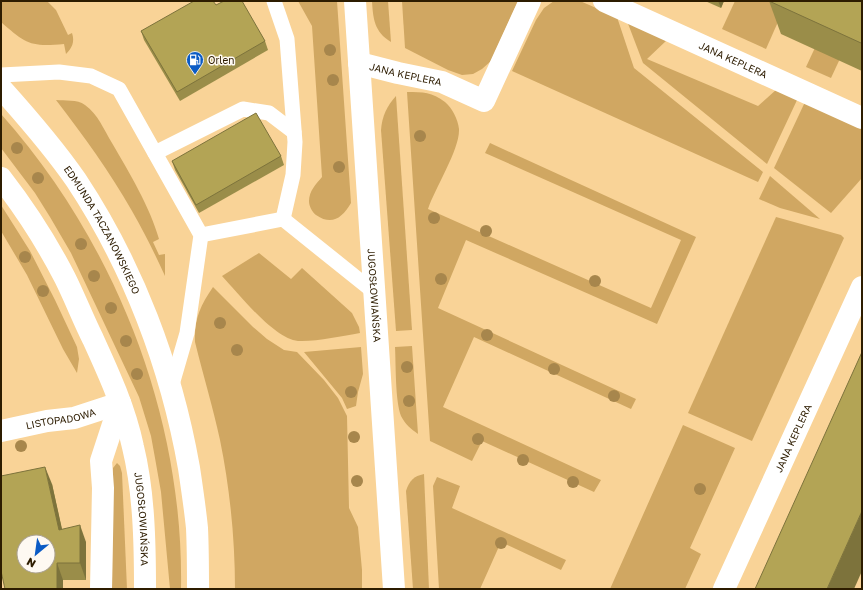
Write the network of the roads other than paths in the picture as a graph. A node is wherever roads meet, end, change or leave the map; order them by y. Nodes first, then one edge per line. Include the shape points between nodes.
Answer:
1 (274, 1) edge
2 (355, 1) edge
3 (530, 1) edge
4 (604, 1) edge
5 (359, 63) junction
6 (1, 75) edge
7 (1, 88) edge
8 (862, 118) edge
9 (294, 132) junction
10 (155, 153) junction
11 (1, 178) edge
12 (283, 218) junction
13 (201, 235) junction
14 (862, 287) edge
15 (374, 292) junction
16 (171, 389) junction
17 (120, 403) junction
18 (1, 431) edge
19 (101, 589) edge
20 (144, 589) edge
21 (198, 589) edge
22 (394, 589) edge
23 (724, 589) edge

1 - 9 lane via 287,39
2 - 5 street, JUGOSŁOWIAŃSKA
3 - 5 street, JANA KEPLERA via 484,101 442,82
4 - 8 street, JANA KEPLERA
5 - 15 street, JUGOSŁOWIAŃSKA
6 - 10 lane via 59,72 91,76 118,89
7 - 16 street, EDMUNDA TACZANOWSKIEGO via 70,173 103,226 130,278 154,336
9 - 10 lane via 269,113 244,109
9 - 12 lane via 293,175
10 - 13 lane
11 - 17 street via 64,277
12 - 13 lane
12 - 15 lane
13 - 16 lane via 187,332
14 - 23 street, JANA KEPLERA
15 - 22 street, JUGOSŁOWIAŃSKA
16 - 21 street via 182,433 197,528
17 - 18 street, LISTOPADOWA via 74,418
17 - 19 street via 101,461
17 - 20 street, JUGOSŁOWIAŃSKA via 133,447 141,493

